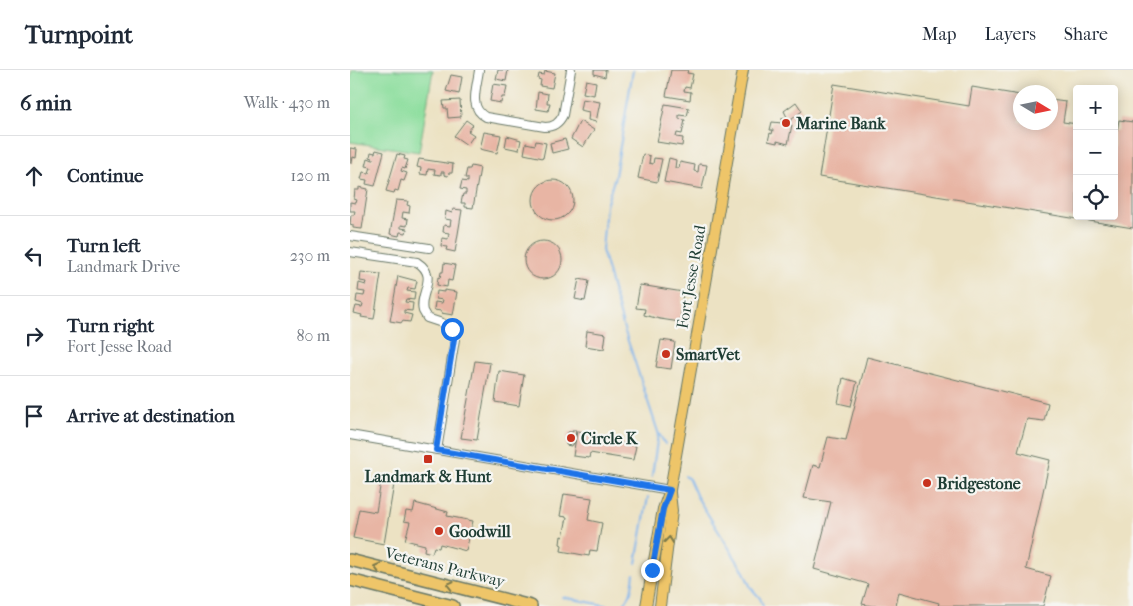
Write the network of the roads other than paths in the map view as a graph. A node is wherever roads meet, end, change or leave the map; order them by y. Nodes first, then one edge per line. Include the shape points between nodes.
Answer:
1 (480, 70) edge
2 (571, 70) edge
3 (743, 70) edge
4 (350, 236) edge
5 (429, 248) dead end
6 (350, 252) edge
7 (350, 435) edge
8 (436, 450) junction
9 (670, 490) junction
10 (350, 560) edge
11 (350, 580) edge
12 (453, 606) edge
13 (531, 606) edge
14 (645, 606) edge
15 (660, 606) edge

1 - 2 street via 474,100 477,110 486,117 545,127 554,126 563,115
3 - 9 main road, Fort Jesse Road
4 - 5 street
6 - 8 street via 417,262 424,266 428,275 423,310 427,318 452,329 454,339
7 - 8 street
8 - 9 street
9 - 14 main road, Fort Jesse Road via 663,509
15 -> 9 main road, Fort Jesse Road via 672,511
13 -> 10 highway, Veterans Parkway
11 - 12 highway

